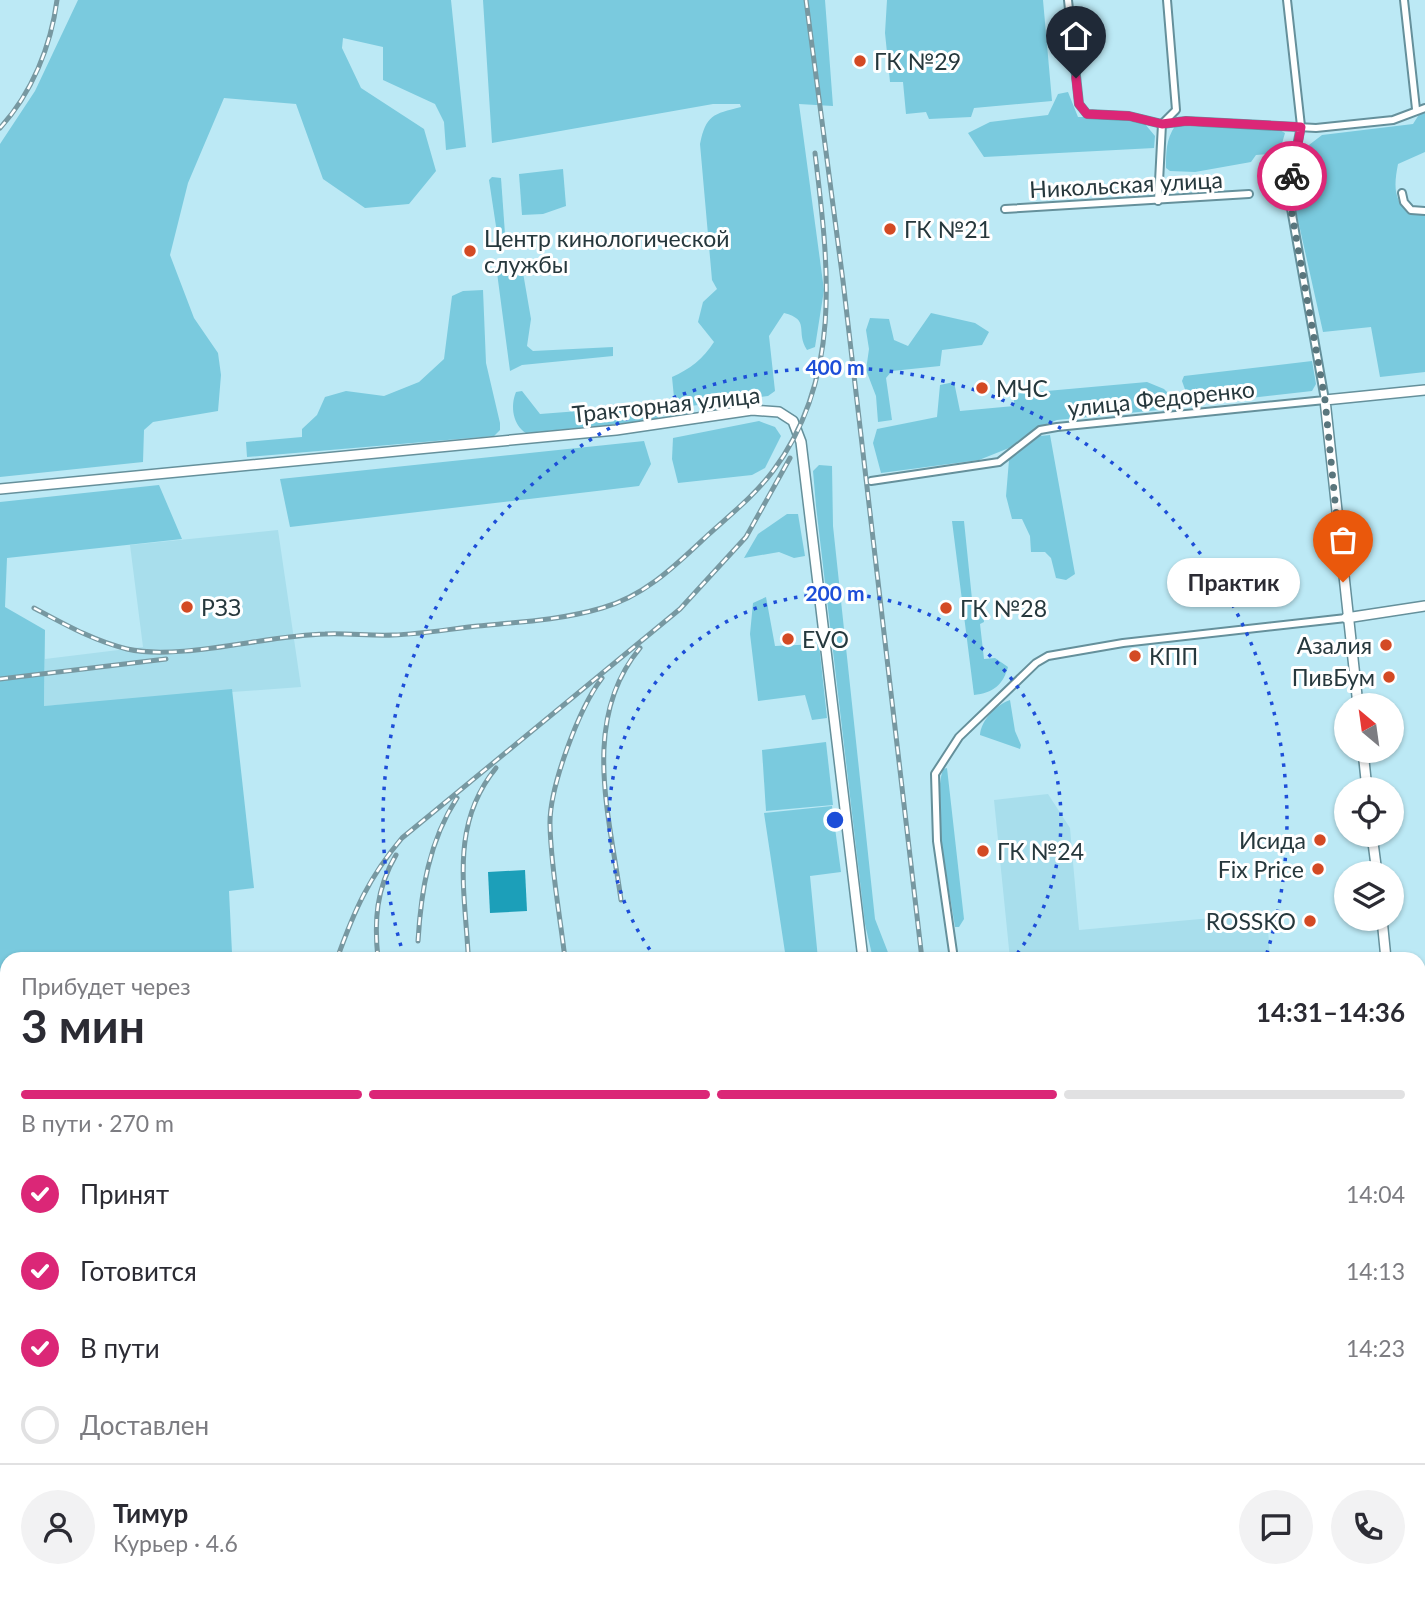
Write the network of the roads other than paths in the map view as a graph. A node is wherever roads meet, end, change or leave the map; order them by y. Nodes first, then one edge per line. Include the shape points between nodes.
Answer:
1 (1068, 0) edge
2 (1167, 0) edge
3 (1287, 0) edge
4 (1404, 0) edge
5 (1416, 108) junction
6 (1425, 108) edge
7 (1162, 124) junction
8 (1301, 127) junction
9 (1402, 193) dead end
10 (1250, 194) dead end
11 (1158, 201) junction
12 (1005, 209) dead end
13 (1425, 211) edge
14 (1425, 390) edge
15 (1325, 400) junction
16 (871, 481) dead end
17 (0, 489) edge
18 (1425, 606) edge
19 (1346, 618) junction
20 (1356, 693) edge
21 (1383, 931) edge
22 (862, 952) edge
23 (953, 952) edge
24 (1385, 952) edge

1 - 7 street via 1079,104 1087,114 1129,116
2 - 7 street via 1176,110
3 - 8 street
4 - 5 street
5 - 6 street
5 - 8 street via 1392,120
7 - 8 street via 1186,121
7 - 11 street
8 - 15 street via 1290,203
9 - 13 street via 1412,210
10 - 11 street, Никольская улица
11 - 12 street, Никольская улица
14 - 15 main road, улица Федоренко
15 - 16 street, улица Федоренко via 1040,430 999,462
15 - 19 main road
17 - 22 main road, Тракторная улица via 615,430 752,410 779,412 793,421 801,442
18 - 19 main road
19 - 20 main road
19 - 23 street via 1129,642 1048,656 1036,663 958,737 935,774 936,831
21 - 24 main road

